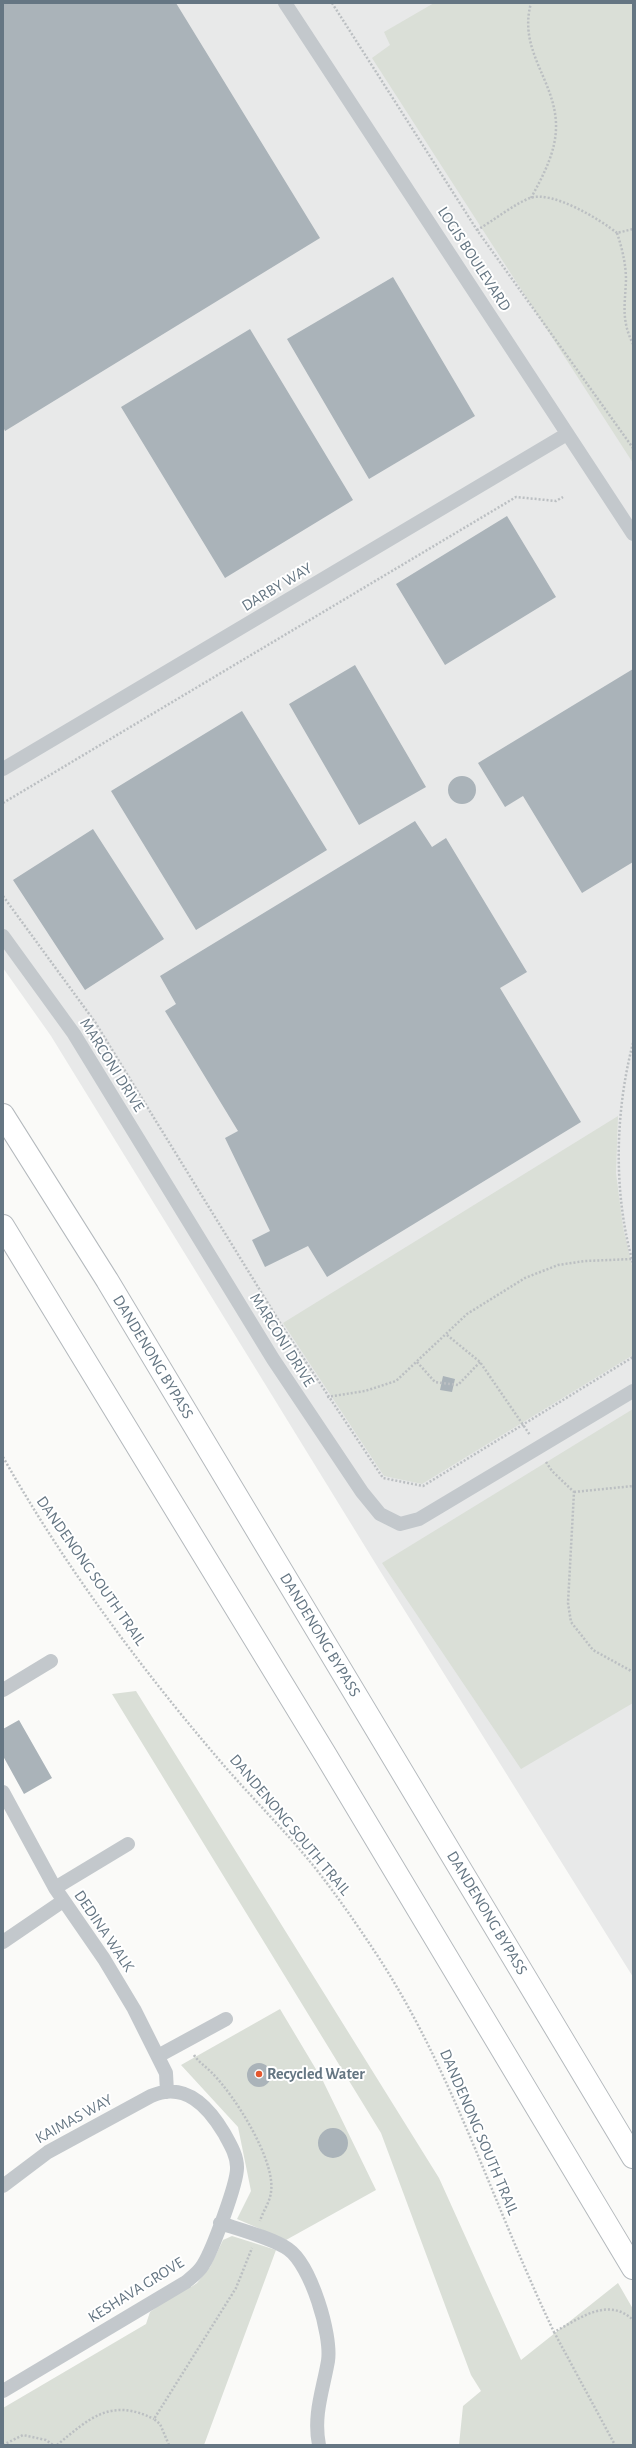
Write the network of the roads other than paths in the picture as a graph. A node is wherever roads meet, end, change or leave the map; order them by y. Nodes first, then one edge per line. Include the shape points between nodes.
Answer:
1 (286, 3) edge
2 (567, 434) junction
3 (633, 534) edge
4 (3, 769) edge
5 (3, 936) edge
6 (3, 1115) edge
7 (3, 1226) edge
8 (633, 1391) edge
9 (51, 1661) dead end
10 (3, 1690) edge
11 (3, 1792) edge
12 (128, 1844) dead end
13 (55, 1888) junction
14 (63, 1901) junction
15 (3, 1942) edge
16 (226, 2019) dead end
17 (158, 2056) junction
18 (167, 2092) junction
19 (633, 2157) edge
20 (3, 2186) edge
21 (220, 2223) junction
22 (633, 2268) edge
23 (3, 2391) edge
24 (319, 2445) edge

1 - 2 street, LOGIS BOULEVARD
2 - 3 street, LOGIS BOULEVARD
2 - 4 street, DARBY WAY
5 - 8 street, MARCONI DRIVE via 74,1034 273,1359 362,1492 380,1514 400,1524 419,1519
6 - 19 highway, DANDENONG BYPASS via 107,1280
7 - 22 highway via 337,1774
9 - 10 street
11 - 13 street, DEDINA WALK
12 - 13 street
13 - 14 street, DEDINA WALK
14 - 15 street
14 - 17 street, DEDINA WALK via 119,1982
16 - 17 street
17 - 18 street, DEDINA WALK via 166,2073
18 - 20 street, KAIMAS WAY via 151,2096 60,2145
18 - 21 street, KESHAVA GROVE via 190,2096 205,2106 234,2154 237,2172
21 - 23 street, KESHAVA GROVE via 204,2264 190,2279
21 - 24 street via 288,2249 302,2264 325,2320 329,2349 317,2409

